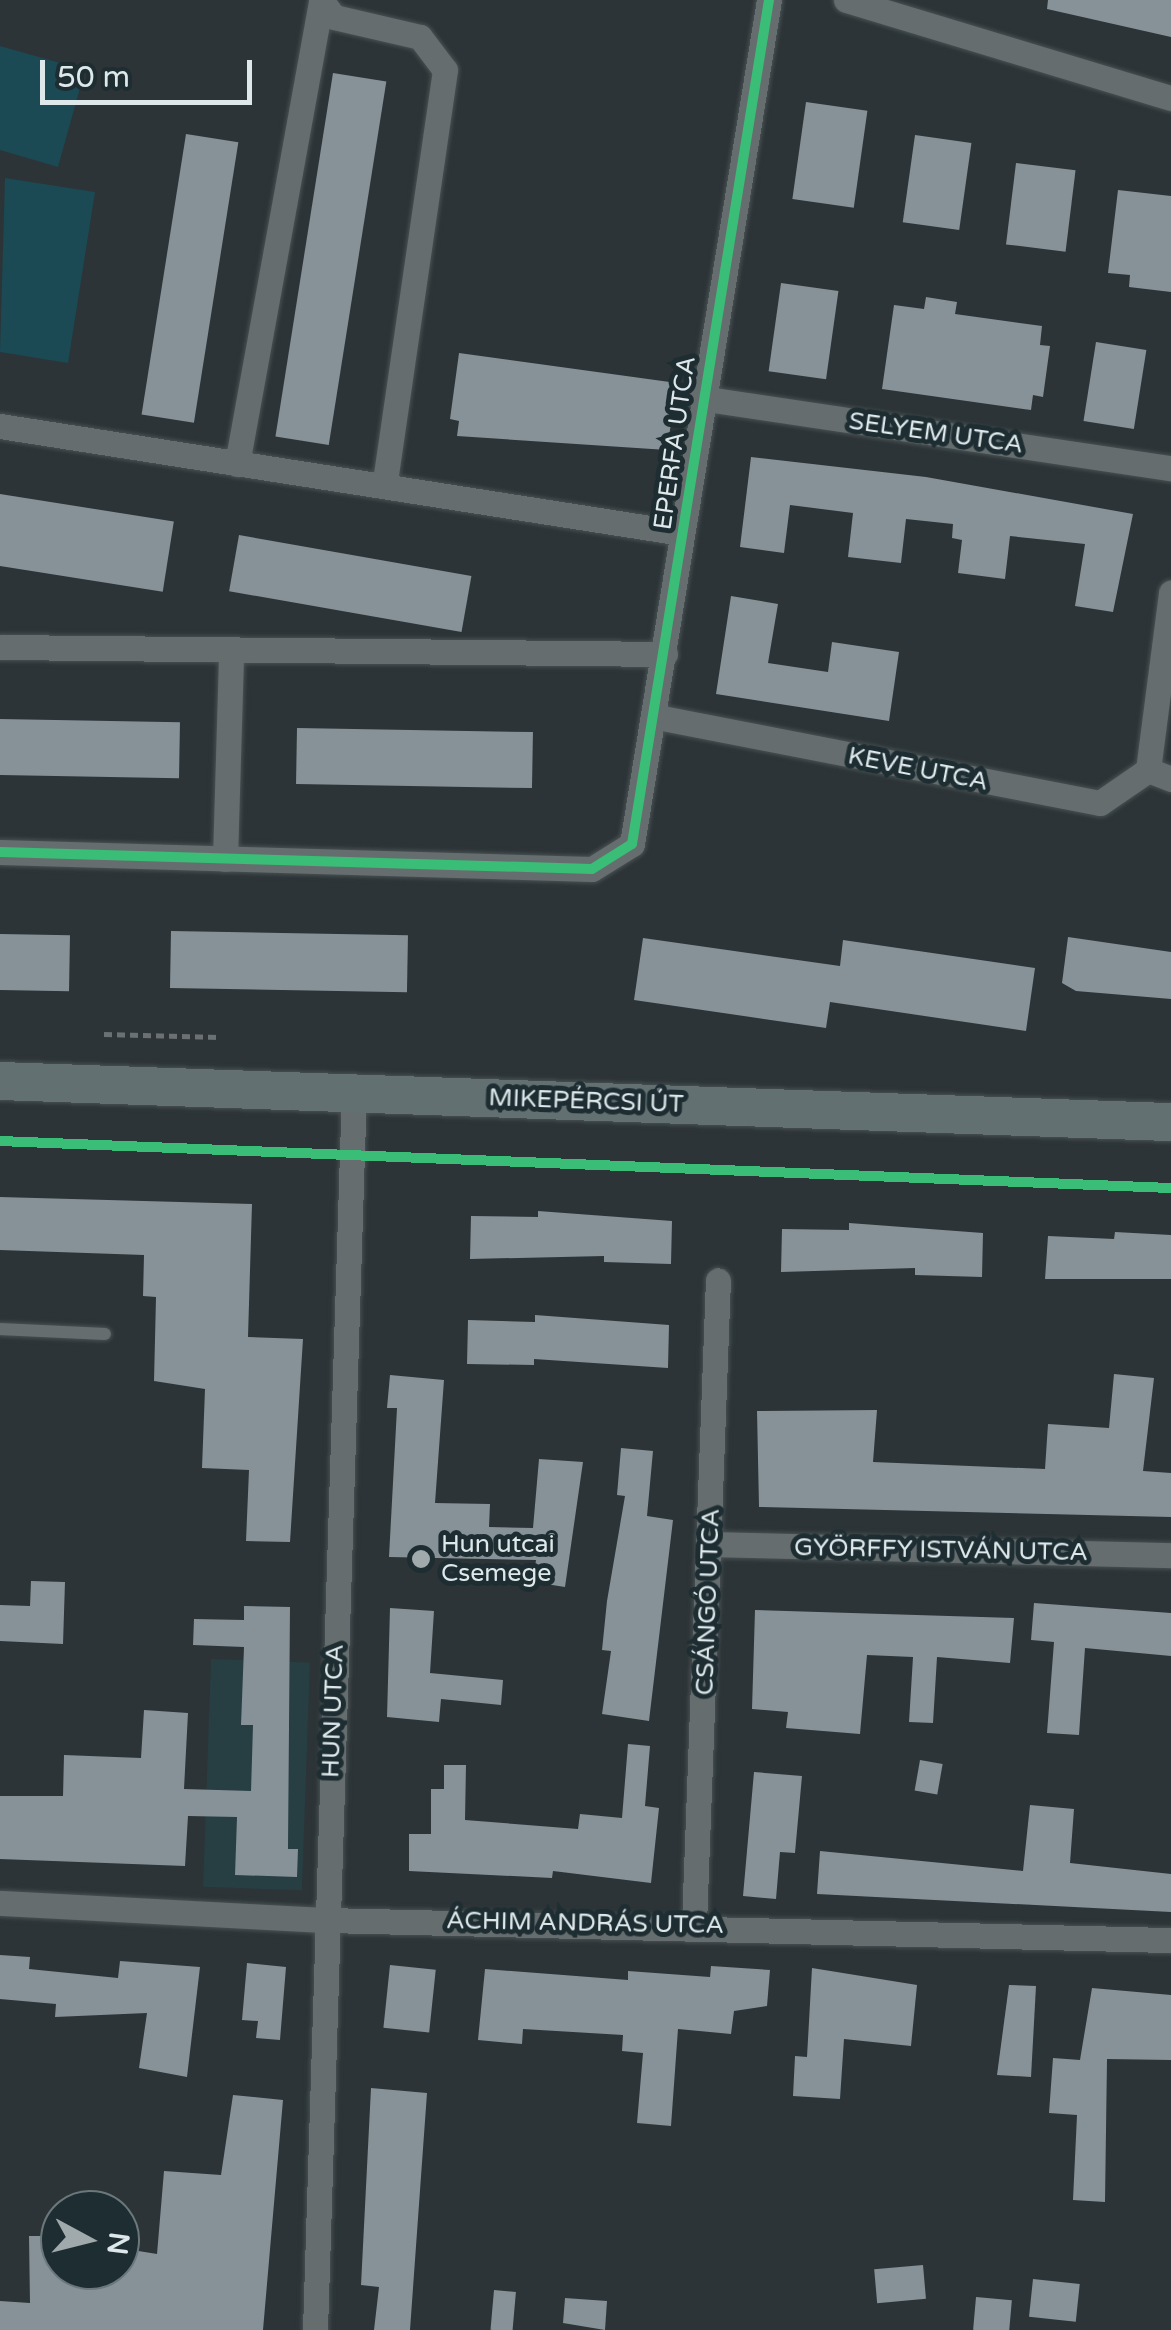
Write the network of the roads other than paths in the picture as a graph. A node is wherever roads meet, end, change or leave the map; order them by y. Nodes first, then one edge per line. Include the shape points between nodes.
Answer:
1 (321, 0) edge
2 (770, 0) edge
3 (846, 0) edge
4 (1171, 98) edge
5 (700, 398) junction
6 (0, 426) edge
7 (237, 464) junction
8 (1171, 468) edge
9 (384, 486) junction
10 (682, 533) junction
11 (1171, 592) edge
12 (0, 648) edge
13 (231, 654) junction
14 (665, 654) junction
15 (657, 717) junction
16 (1160, 775) edge
17 (0, 852) edge
18 (225, 859) junction
19 (0, 1081) edge
20 (354, 1092) junction
21 (1171, 1122) edge
22 (718, 1280) dead end
23 (0, 1328) edge
24 (105, 1334) dead end
25 (712, 1544) junction
26 (1171, 1556) edge
27 (0, 1903) edge
28 (326, 1920) junction
29 (694, 1924) junction
30 (1171, 1940) edge
31 (315, 2330) edge

1 - 7 street
1 - 9 street via 334,17 420,38 445,70
2 - 5 street, EPERFA UTCA
3 - 4 street
5 - 8 street, SELYEM UTCA
5 - 10 street, EPERFA UTCA
6 - 7 street
7 - 9 street
9 - 10 street
10 - 14 street, EPERFA UTCA
11 - 16 street
12 - 13 street
13 - 14 street
13 - 18 street
14 - 15 street, EPERFA UTCA
15 - 16 street, KEVE UTCA via 1100,802
15 - 18 street, EPERFA UTCA via 632,844 592,869
17 - 18 street
19 - 20 main road, MIKEPÉRCSI ÚT
20 - 21 main road, MIKEPÉRCSI ÚT
20 - 28 street, HUN UTCA
22 - 25 street, CSÁNGÓ UTCA
23 - 24 lane
25 - 26 street, GYÖRFFY ISTVÁN UTCA
25 - 29 street, CSÁNGÓ UTCA
27 - 28 street, ÁCHIM ANDRÁS UTCA
28 - 29 street, ÁCHIM ANDRÁS UTCA
28 - 31 street, HUN UTCA
29 - 30 street, ÁCHIM ANDRÁS UTCA

